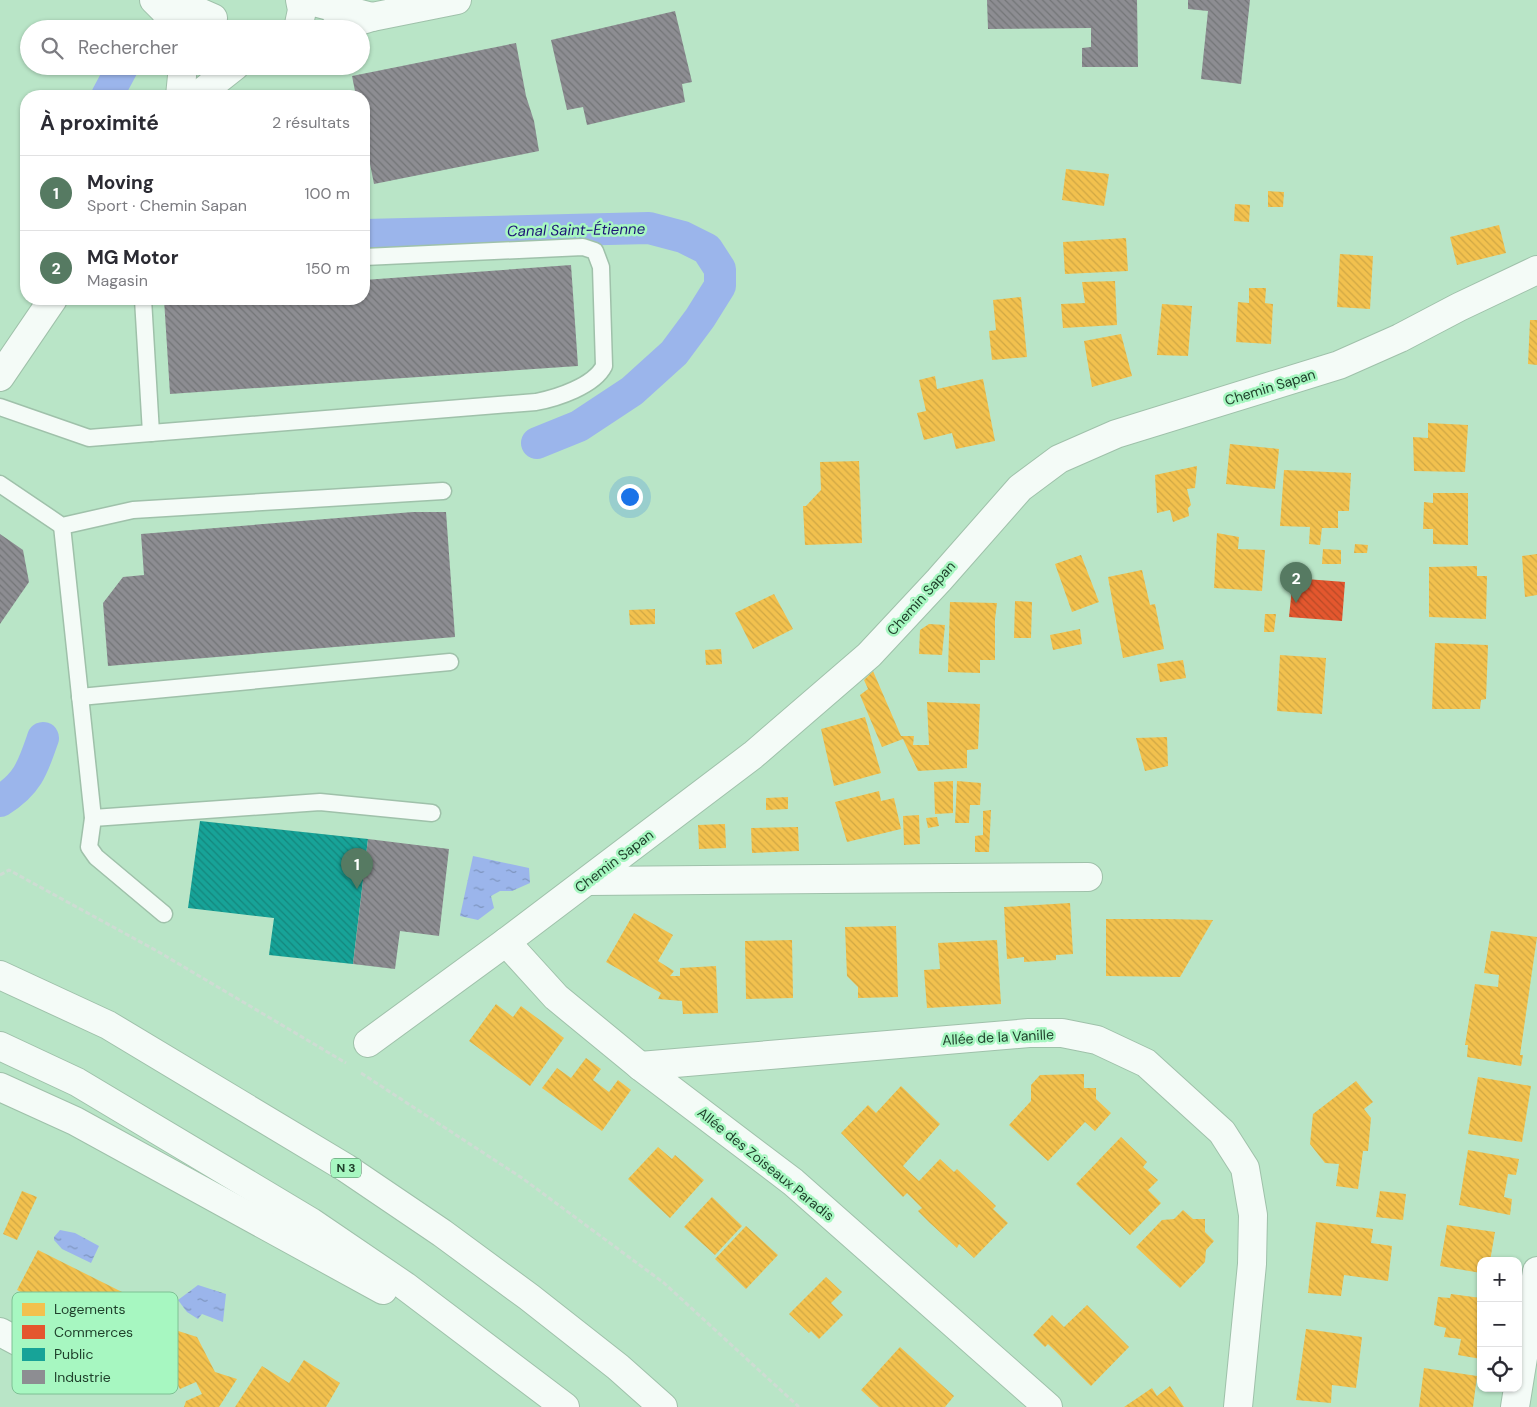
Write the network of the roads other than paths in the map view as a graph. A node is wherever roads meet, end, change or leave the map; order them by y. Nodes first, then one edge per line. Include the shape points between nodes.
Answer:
1 (154, 0) edge
2 (170, 0) edge
3 (300, 0) edge
4 (306, 0) edge
5 (457, 0) edge
6 (214, 16) edge
7 (372, 16) junction
8 (171, 20) edge
9 (300, 20) edge
10 (360, 20) edge
11 (182, 75) edge
12 (199, 75) edge
13 (222, 75) edge
14 (181, 90) edge
15 (191, 90) edge
16 (203, 90) edge
17 (370, 257) edge
18 (1537, 270) edge
19 (49, 305) edge
20 (143, 305) edge
21 (0, 377) edge
22 (0, 407) edge
23 (150, 433) junction
24 (0, 484) edge
25 (443, 491) dead end
26 (62, 526) junction
27 (450, 662) dead end
28 (80, 697) junction
29 (432, 813) dead end
30 (93, 818) junction
31 (1088, 877) dead end
32 (588, 881) junction
33 (164, 914) dead end
34 (506, 942) junction
35 (0, 963) edge
36 (0, 976) edge
37 (108, 1025) junction
38 (368, 1043) road end
39 (0, 1046) edge
40 (640, 1066) junction
41 (0, 1087) edge
42 (1537, 1271) edge
43 (0, 1332) edge
44 (12, 1338) edge
45 (490, 1349) junction
46 (564, 1407) edge
47 (663, 1407) edge
48 (1048, 1407) edge
49 (1238, 1407) edge
50 (1515, 1407) edge

1 - 8 main road
2 - 6 main road
3 - 9 main road
4 - 7 main road
5 - 7 main road
7 - 10 main road
11 - 14 main road
12 - 15 main road
13 - 16 main road
17 - 23 lane via 582,247 595,250 601,267 604,366 600,374 566,394 536,402
18 - 32 main road, Chemin Sapan via 1339,365 1116,434 1058,459 1020,488 869,654 753,755
19 - 21 main road
20 - 23 lane
22 - 23 lane via 89,438
24 - 26 lane
25 - 26 lane via 133,510
26 - 28 lane
27 - 28 lane
28 - 30 lane
29 - 30 lane via 320,802
30 - 33 lane via 89,847 96,857
31 - 32 main road
32 - 34 main road, Chemin Sapan
34 - 38 main road, Chemin Sapan
34 - 40 main road, Allée des Zoiseaux Paradis via 556,997
35 - 37 main road
36 - 37 main road, N 3
37 - 47 main road, N 3 via 346,1168 442,1233 530,1297
39 - 45 main road via 77,1082 311,1222
40 - 48 main road, Allée des Zoiseaux Paradis via 793,1182
40 - 49 main road, Allée de la Vanille via 1029,1033 1062,1033 1097,1040 1146,1063 1222,1132 1245,1168 1253,1215 1252,1264
41 - 45 main road via 75,1121
42 - 50 main road
43 - 44 main road
45 - 46 main road

